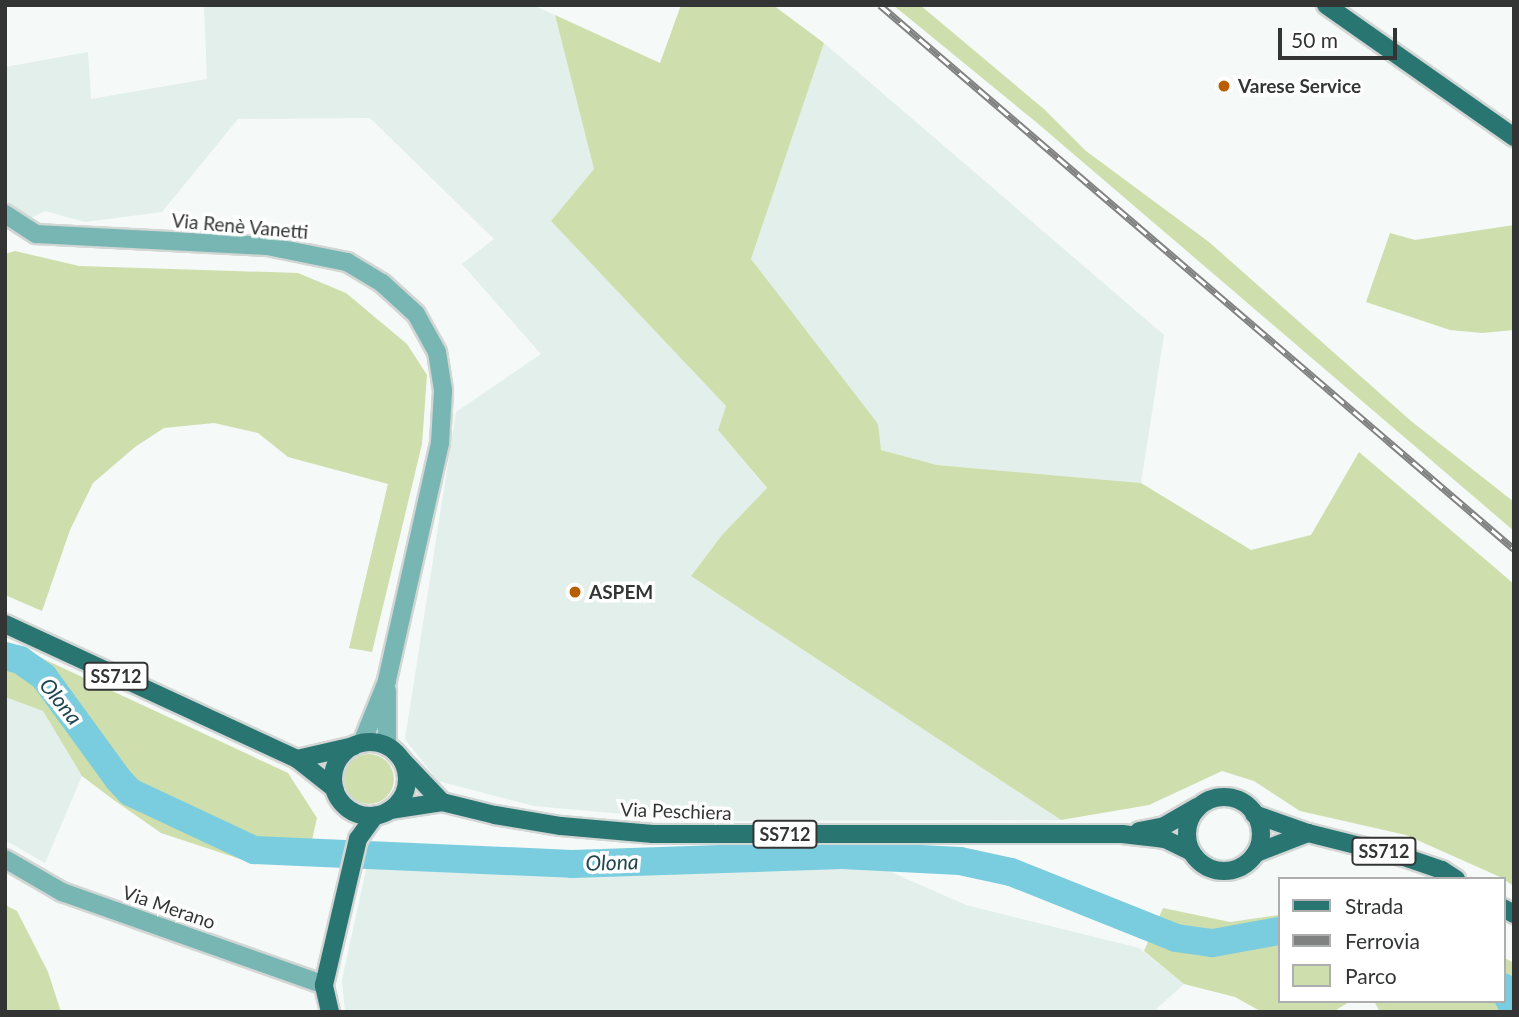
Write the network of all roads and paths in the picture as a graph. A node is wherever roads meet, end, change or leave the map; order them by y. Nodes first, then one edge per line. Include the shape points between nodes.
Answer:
1 (1326, 5) edge
2 (1514, 137) edge
3 (5, 214) edge
4 (5, 624) edge
5 (387, 681) junction
6 (358, 745) junction
7 (387, 746) junction
8 (298, 759) junction
9 (402, 760) junction
10 (335, 789) junction
11 (442, 802) junction
12 (1201, 805) junction
13 (355, 813) junction
14 (383, 813) junction
15 (1254, 814) junction
16 (1308, 833) junction
17 (1122, 834) junction
18 (358, 839) junction
19 (1190, 851) junction
20 (1256, 853) junction
21 (5, 859) edge
22 (1451, 877) edge
23 (324, 985) junction
24 (330, 1012) edge

1 - 2 main road
3 - 5 street, Via Renè Vanetti via 36,234 267,246 347,262 382,283 416,314 438,352 443,391 440,443
4 - 8 main road, SS712
5 - 6 street, Via Renè Vanetti
5 - 7 street, Via Renè Vanetti
6 - 7 main road
6 - 8 main road
6 - 10 main road via 336,765
7 - 9 main road
8 - 10 main road, SS712
9 - 11 main road
9 - 14 main road via 407,782 404,793
10 - 13 main road, SS712 via 342,804
11 - 14 main road, Via Peschiera / SS712
11 - 17 main road, Via Peschiera / SS712 via 495,816 653,834
12 - 15 main road, Via Peschiera / SS712 via 1224,797 1236,799
12 - 17 main road, Via Peschiera / SS712 via 1164,826
12 - 19 main road via 1187,826
13 - 14 main road, Via Peschiera / SS712
13 - 18 main road
14 - 18 main road
15 - 16 main road, Via Peschiera / SS712
15 - 20 main road via 1261,833
16 - 20 main road, Via Peschiera / SS712
16 - 22 main road, Via Peschiera / SS712 via 1404,857
17 - 19 main road, Via Peschiera / SS712 via 1165,839
18 - 23 main road
19 - 20 main road, Via Peschiera / SS712 via 1216,871 1232,871
21 - 23 street, Via Merano via 62,892
23 - 24 main road

